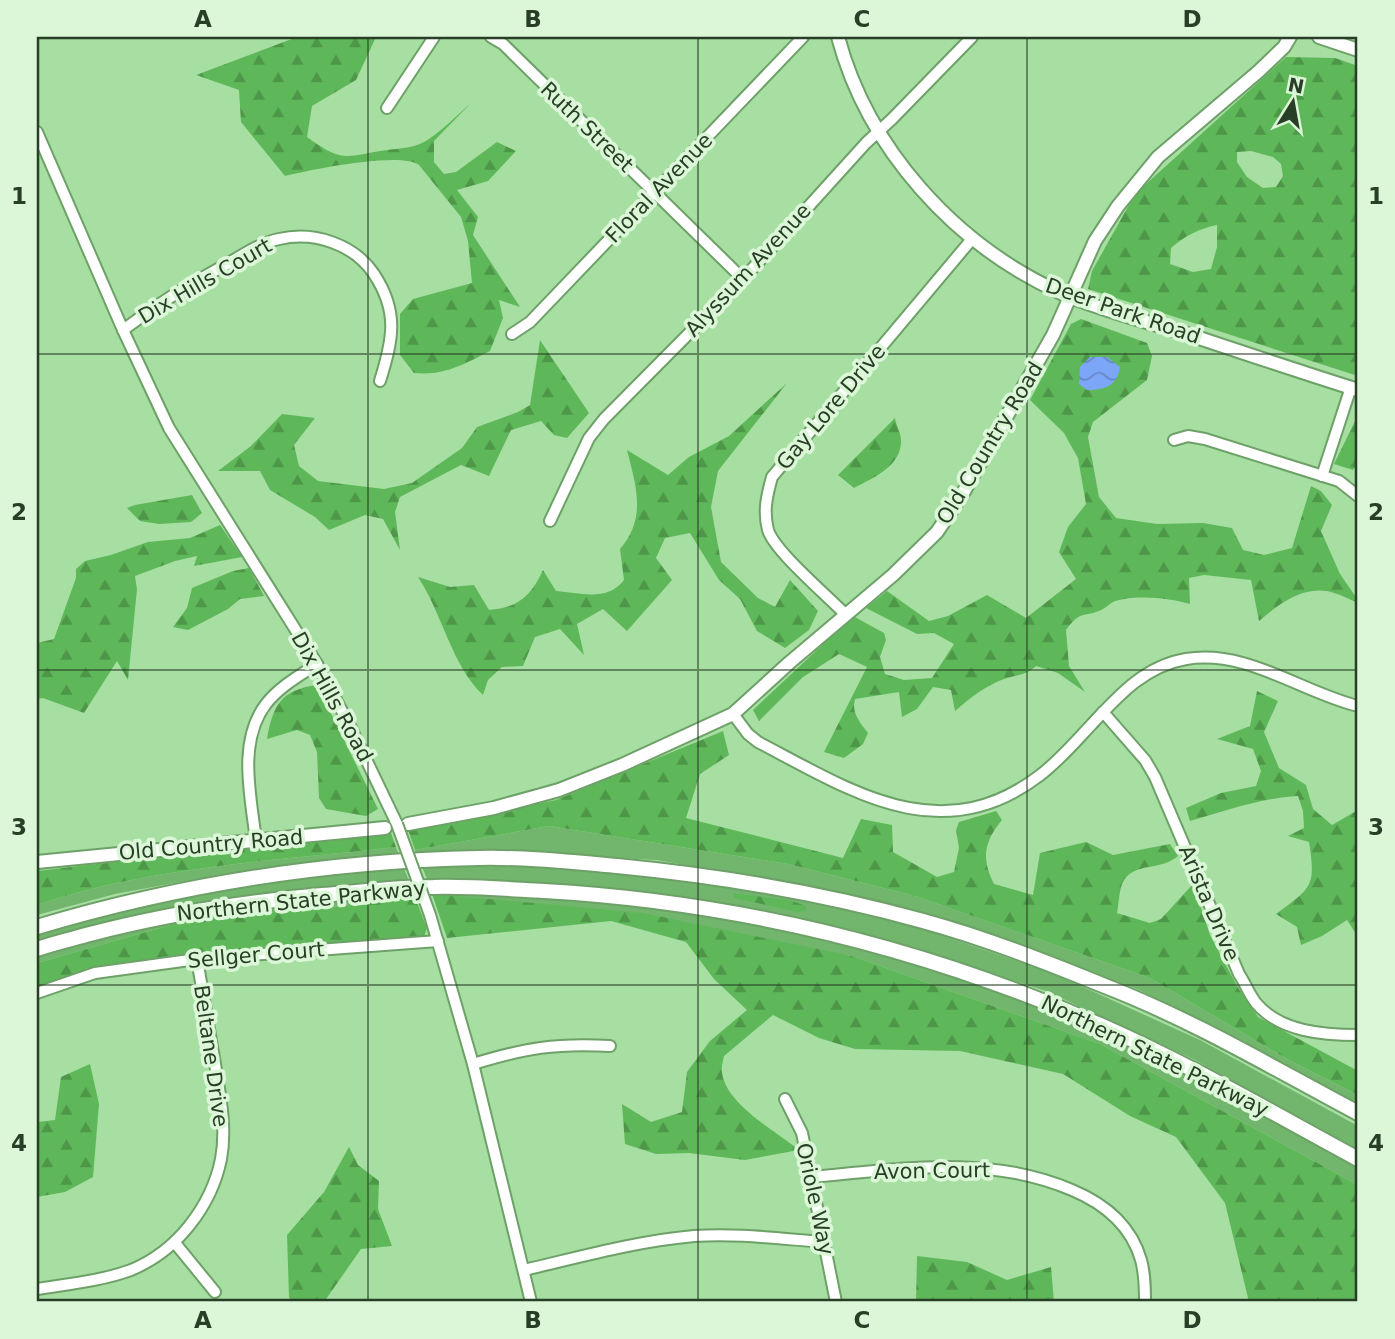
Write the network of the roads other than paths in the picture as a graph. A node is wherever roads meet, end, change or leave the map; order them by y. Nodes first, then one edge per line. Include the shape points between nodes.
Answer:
1 (435, 37) edge
2 (491, 37) edge
3 (803, 37) edge
4 (838, 37) edge
5 (972, 37) edge
6 (1290, 37) edge
7 (1319, 37) edge
8 (1358, 50) edge
9 (387, 108) dead end
10 (37, 132) edge
11 (878, 132) junction
12 (654, 193) junction
13 (972, 239) junction
14 (743, 279) junction
15 (1070, 297) junction
16 (123, 330) junction
17 (512, 334) dead end
18 (380, 381) dead end
19 (1354, 389) edge
20 (1174, 440) dead end
21 (1322, 476) junction
22 (1358, 496) edge
23 (550, 522) dead end
24 (846, 615) junction
25 (317, 664) junction
26 (1358, 706) edge
27 (1103, 712) junction
28 (733, 714) junction
29 (408, 824) dead end
30 (385, 828) dead end
31 (256, 841) junction
32 (37, 862) edge
33 (37, 927) edge
34 (438, 941) junction
35 (37, 949) edge
36 (197, 959) junction
37 (37, 993) edge
38 (1358, 1035) edge
39 (610, 1046) dead end
40 (473, 1063) junction
41 (785, 1099) dead end
42 (1358, 1113) edge
43 (1358, 1159) edge
44 (813, 1177) junction
45 (824, 1242) junction
46 (175, 1243) junction
47 (524, 1270) junction
48 (37, 1289) edge
49 (215, 1292) dead end
50 (531, 1302) edge
51 (836, 1302) edge
52 (1145, 1302) edge

1 - 9 street
2 - 12 street, Ruth Street
3 - 12 street, Floral Avenue
4 - 11 main road, Deer Park Road via 854,85
5 - 11 street, Alyssum Avenue
6 - 15 main road, Old Country Road via 1259,71 1158,157 1107,222
7 - 8 main road
10 - 16 street, Dix Hills Road
11 - 13 main road, Deer Park Road via 915,183
11 - 14 street, Alyssum Avenue
12 - 14 street, Ruth Street
12 - 17 street, Floral Avenue via 530,323
13 - 15 main road, Deer Park Road via 1001,261
13 - 24 street, Gay Lore Drive via 772,477 765,516 769,534
14 - 23 street, Alyssum Avenue via 604,419 589,438
15 - 19 main road, Deer Park Road
15 - 24 main road, Old Country Road via 1014,405 937,532
16 - 18 street, Dix Hills Court via 161,302 259,246 300,236 323,239 358,255 387,298 391,346
16 - 25 street, Dix Hills Road via 178,445
19 - 21 street
20 - 21 street via 1188,436 1205,439
21 - 22 street via 1339,481
24 - 28 main road, Old Country Road
25 - 31 street via 279,691 257,719 248,768
25 - 34 street, Dix Hills Road, bridge via 382,792
26 - 27 street via 1232,660 1209,657 1161,666 1142,676
27 - 28 street via 1037,778 985,805 938,811 896,806 854,792 758,742
27 - 38 street, Arista Drive via 1155,777 1239,974 1256,1003 1277,1021 1306,1031
28 - 29 main road, Old Country Road via 559,790
30 - 31 main road, Old Country Road
31 - 32 main road, Old Country Road
33 - 42 highway, Northern State Parkway via 121,903 243,878 395,862 482,858 702,875 856,904 992,943 1196,1026
34 - 36 street, Sellger Court
34 - 40 street, Dix Hills Road
35 - 43 highway, Northern State Parkway via 130,923 222,906 436,886 619,895 755,916 904,953 1017,991 1172,1059
36 - 37 street, Sellger Court via 95,973
36 - 46 street, Beltane Drive via 221,1099 222,1158 200,1212
39 - 40 street via 550,1045
40 - 47 street, Dix Hills Road
41 - 44 street, Oriole Way via 802,1133
44 - 45 street, Oriole Way
44 - 52 street, Avon Court via 952,1167 997,1169 1056,1183 1110,1212 1128,1232 1140,1258
45 - 47 street via 695,1236
45 - 51 street, Oriole Way
46 - 48 street, Beltane Drive via 131,1270
46 - 49 street
47 - 50 street, Dix Hills Road

